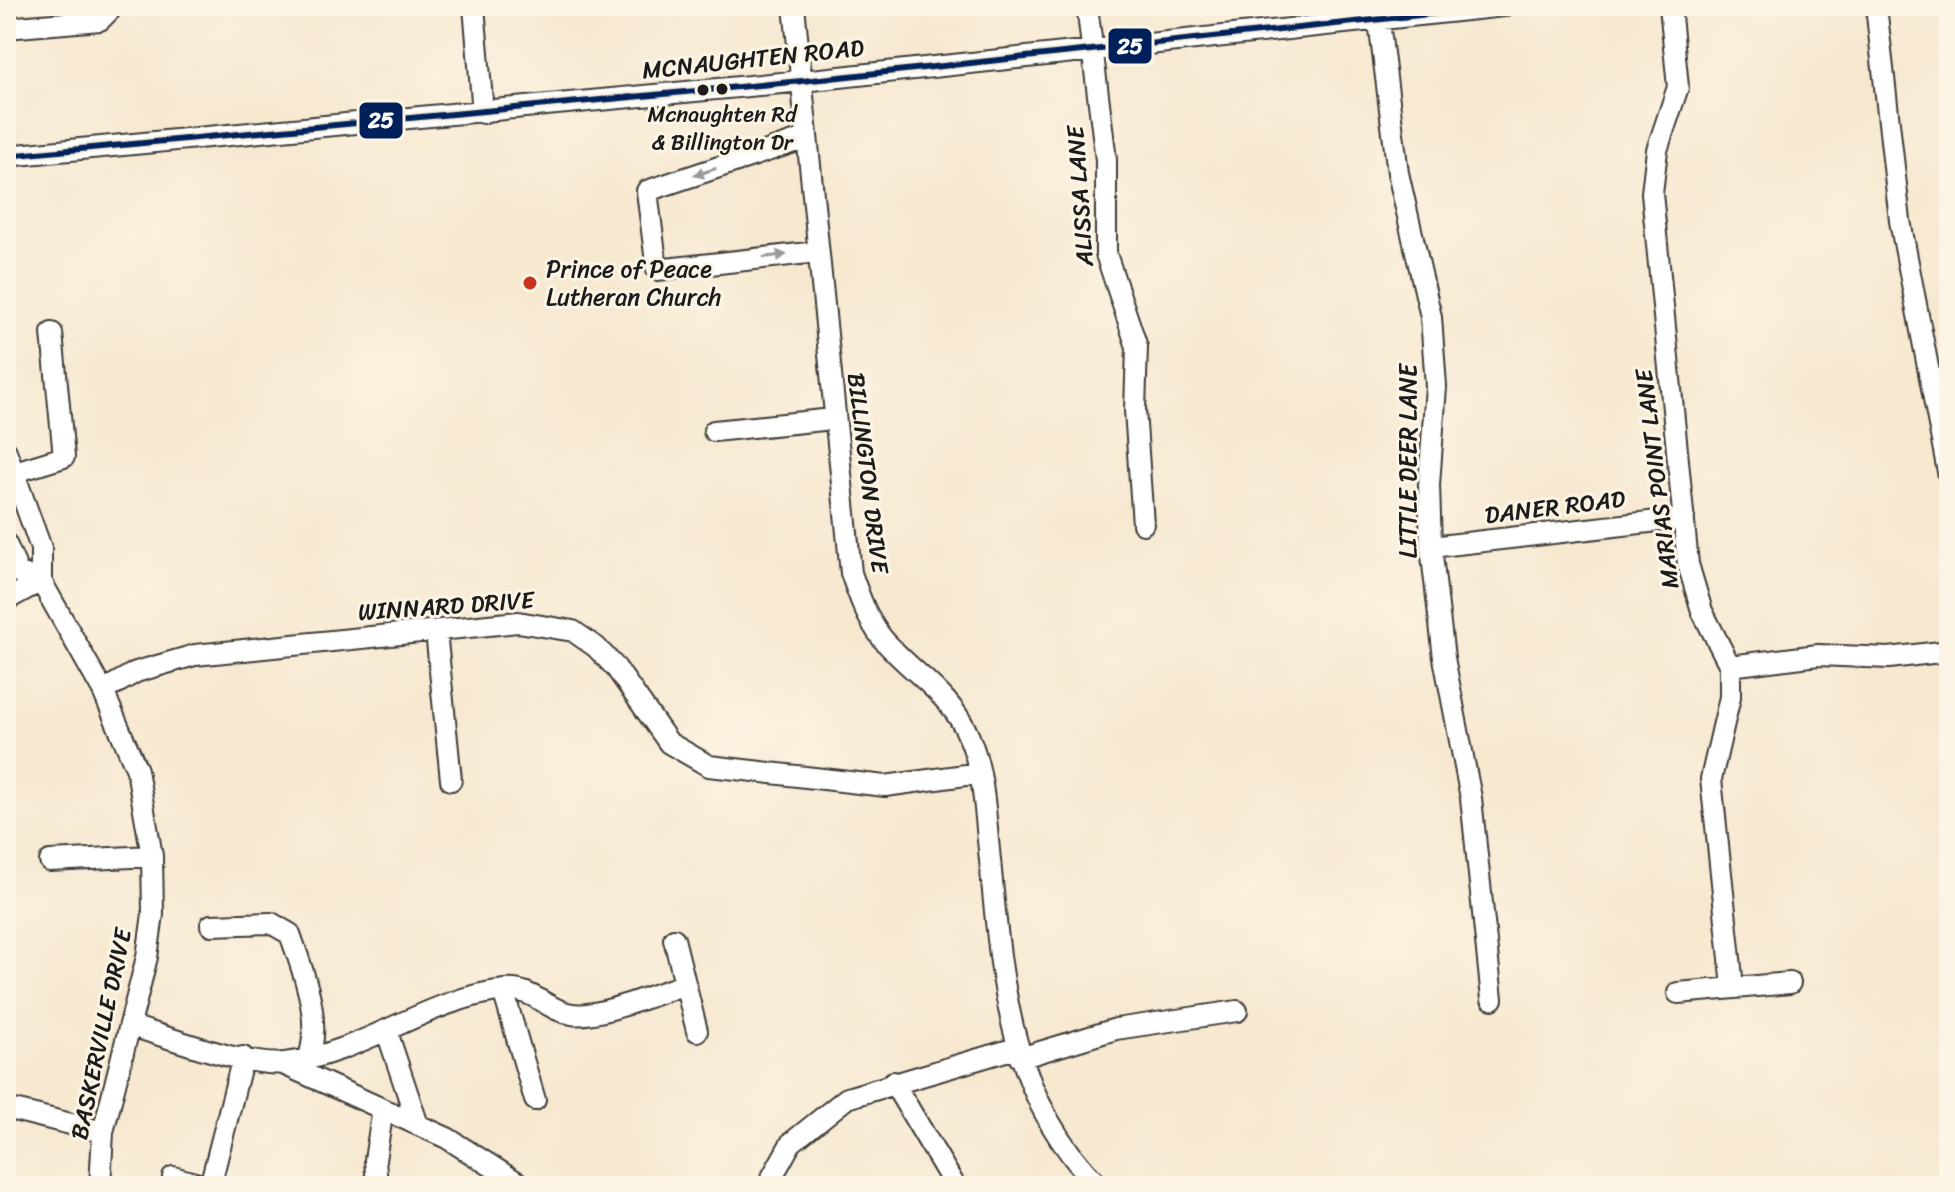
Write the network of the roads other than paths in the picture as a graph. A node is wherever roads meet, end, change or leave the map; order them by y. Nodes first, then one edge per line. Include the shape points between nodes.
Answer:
1 (114, 6) edge
2 (474, 6) edge
3 (794, 6) edge
4 (1087, 6) edge
5 (1504, 6) edge
6 (1670, 6) edge
7 (1876, 6) edge
8 (1378, 14) edge
9 (6, 28) edge
10 (1092, 51) junction
11 (802, 81) junction
12 (483, 113) junction
13 (806, 138) junction
14 (6, 156) edge
15 (817, 252) junction
16 (52, 333) dead end
17 (833, 419) junction
18 (714, 431) dead end
19 (6, 451) edge
20 (12, 473) junction
21 (1949, 477) edge
22 (1684, 518) junction
23 (1143, 524) dead end
24 (6, 544) edge
25 (1431, 547) junction
26 (41, 581) junction
27 (6, 600) edge
28 (436, 631) junction
29 (1949, 651) edge
30 (1730, 666) junction
31 (103, 691) junction
32 (980, 773) junction
33 (451, 780) dead end
34 (152, 856) junction
35 (50, 861) dead end
36 (211, 925) dead end
37 (674, 939) dead end
38 (1790, 983) dead end
39 (684, 985) junction
40 (1733, 987) junction
41 (503, 990) junction
42 (1678, 993) dead end
43 (1492, 999) dead end
44 (1237, 1011) dead end
45 (131, 1026) junction
46 (697, 1031) dead end
47 (387, 1032) junction
48 (1018, 1053) junction
49 (243, 1057) junction
50 (309, 1057) junction
51 (283, 1064) junction
52 (893, 1082) junction
53 (535, 1100) dead end
54 (6, 1108) edge
55 (383, 1109) junction
56 (418, 1125) junction
57 (103, 1132) junction
58 (173, 1177) dead end
59 (100, 1186) edge
60 (208, 1186) edge
61 (377, 1186) edge
62 (523, 1186) edge
63 (767, 1186) edge
64 (955, 1186) edge
65 (1099, 1186) edge

1 - 9 street via 100,20
2 - 12 street
3 - 11 street, BILLINGTON DRIVE
4 - 10 street, ALISSA LANE
5 - 8 street, MCNAUGHTEN ROAD
6 - 22 street, MARIAS POINT LANE via 1678,87 1657,150 1652,193
7 - 21 street via 1900,221
8 - 10 street, MCNAUGHTEN ROAD
8 - 25 street, LITTLE DEER LANE via 1398,173 1432,332 1436,386
10 - 11 street, MCNAUGHTEN ROAD
10 - 23 street, ALISSA LANE via 1106,160 1106,254 1137,347 1135,410
11 - 12 street, MCNAUGHTEN ROAD
11 - 13 street, BILLINGTON DRIVE
12 - 14 street, MCNAUGHTEN ROAD
13 - 15 street, BILLINGTON DRIVE
13 -> 15 street via 647,191 657,270
15 - 17 street, BILLINGTON DRIVE
16 - 20 street via 64,457
17 - 18 street
17 - 32 street, BILLINGTON DRIVE via 858,594 882,638 942,693 959,717
19 - 20 street, BASKERVILLE DRIVE
20 - 26 street, BASKERVILLE DRIVE via 41,548
22 - 25 street, DANER ROAD
22 - 30 street, MARIAS POINT LANE via 1693,586
24 - 26 street, BASKERVILLE DRIVE via 18,572
25 - 43 street, LITTLE DEER LANE via 1444,658 1471,798
26 - 27 street
26 - 31 street, BASKERVILLE DRIVE
28 - 31 street, WINNARD DRIVE via 195,655 136,672
28 - 32 street, WINNARD DRIVE via 518,622 573,631 616,668 669,743 709,766 885,786
28 - 33 street
29 - 30 street via 1889,658 1818,655
30 - 40 street, MARIAS POINT LANE via 1730,697 1711,779
31 - 34 street, BASKERVILLE DRIVE via 137,770
32 - 48 street, BILLINGTON DRIVE via 1001,967
34 - 35 street
34 - 45 street, BASKERVILLE DRIVE via 149,943
36 - 50 street via 271,923 290,934 314,1018 316,1038
37 - 39 street
38 - 40 street
39 - 41 street via 573,1015 521,990
39 - 46 street
40 - 42 street
41 - 47 street via 438,1009
41 - 53 street
44 - 48 street via 1116,1029
45 - 49 street
45 - 57 street, BASKERVILLE DRIVE
47 - 50 street
47 - 56 street
48 - 52 street
48 - 65 street, BILLINGTON DRIVE via 1059,1140
49 - 51 street
49 - 60 street
50 - 51 street
51 - 55 street
52 - 63 street via 832,1108 791,1143
52 - 64 street
54 - 57 street
55 - 56 street
55 - 61 street via 375,1160
56 - 62 street
57 - 59 street, BASKERVILLE DRIVE
58 - 60 street

